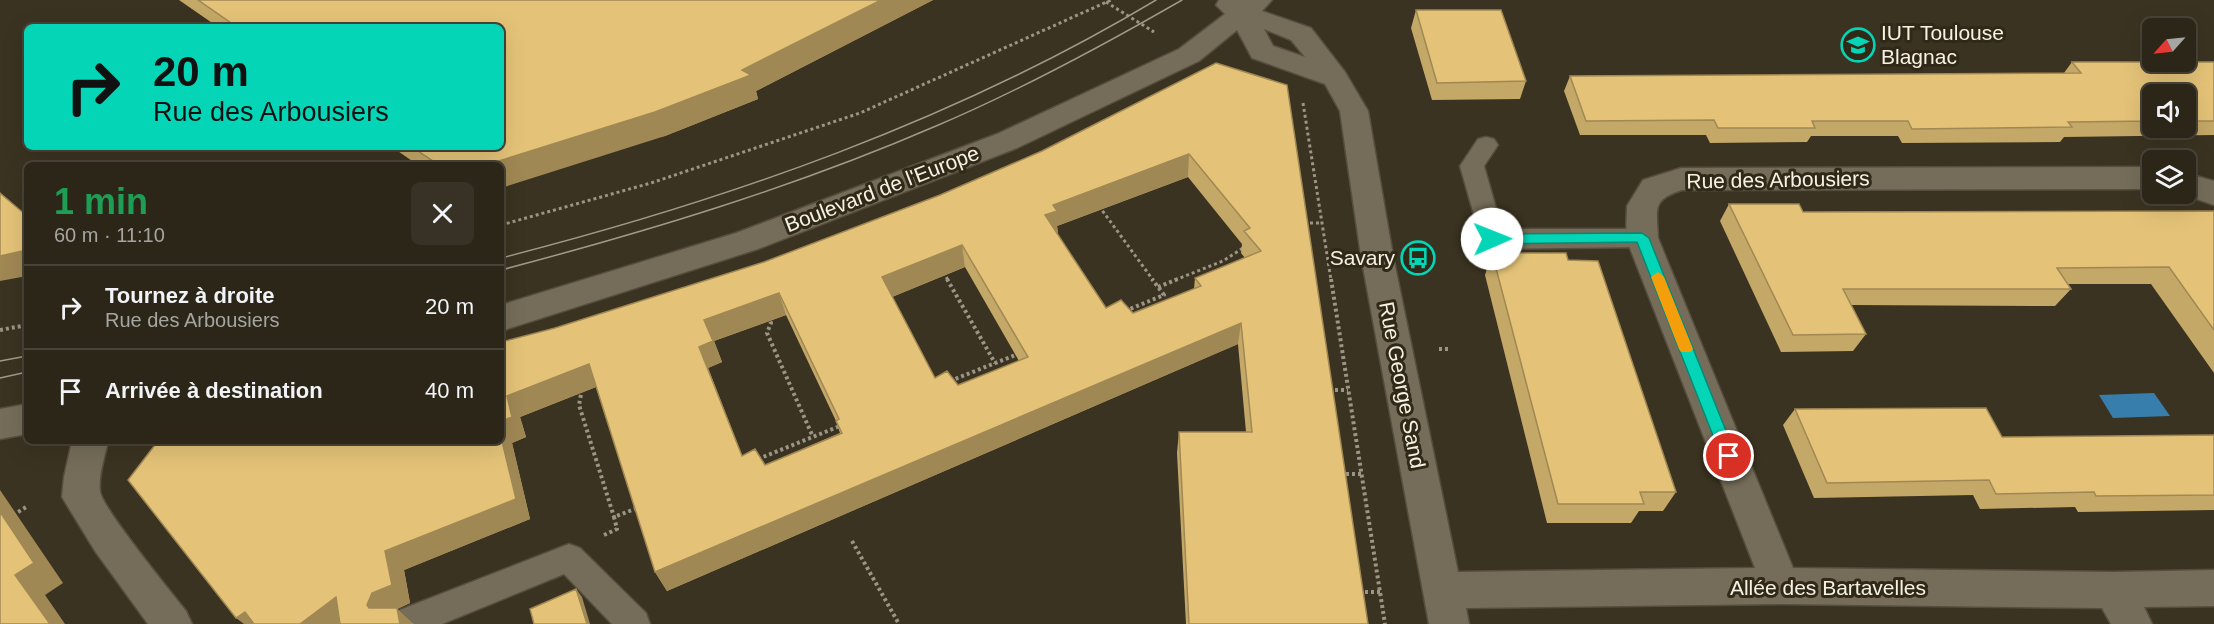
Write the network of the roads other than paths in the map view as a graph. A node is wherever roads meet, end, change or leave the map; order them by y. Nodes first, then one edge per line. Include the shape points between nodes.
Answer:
1 (1241, 4) edge
2 (1486, 145) dead end
3 (2142, 178) edge
4 (2196, 187) edge
5 (2214, 194) edge
6 (1642, 238) junction
7 (504, 317) edge
8 (24, 419) edge
9 (0, 424) edge
10 (89, 444) edge
11 (1781, 586) junction
12 (2214, 588) edge
13 (2113, 590) junction
14 (1445, 607) edge
15 (172, 624) edge
16 (404, 624) edge
17 (634, 624) edge
18 (2132, 624) edge

1 - 7 street, Boulevard de l'Europe via 1189,55 1007,141 747,241
1 - 14 street, Rue George Sand via 1262,52 1335,78 1354,111 1377,256
2 - 6 lane via 1472,166 1492,239
3 - 6 street, Rue des Arbousiers via 1681,179 1654,188 1642,206
4 - 5 street
6 - 11 street, Rue des Arbousiers
8 - 9 street
10 - 15 street via 81,497
11 - 13 street, Allée des Bartavelles
11 - 14 street, Allée des Bartavelles
12 - 13 street, Allée des Bartavelles
13 - 18 street
16 - 17 lane via 569,558

